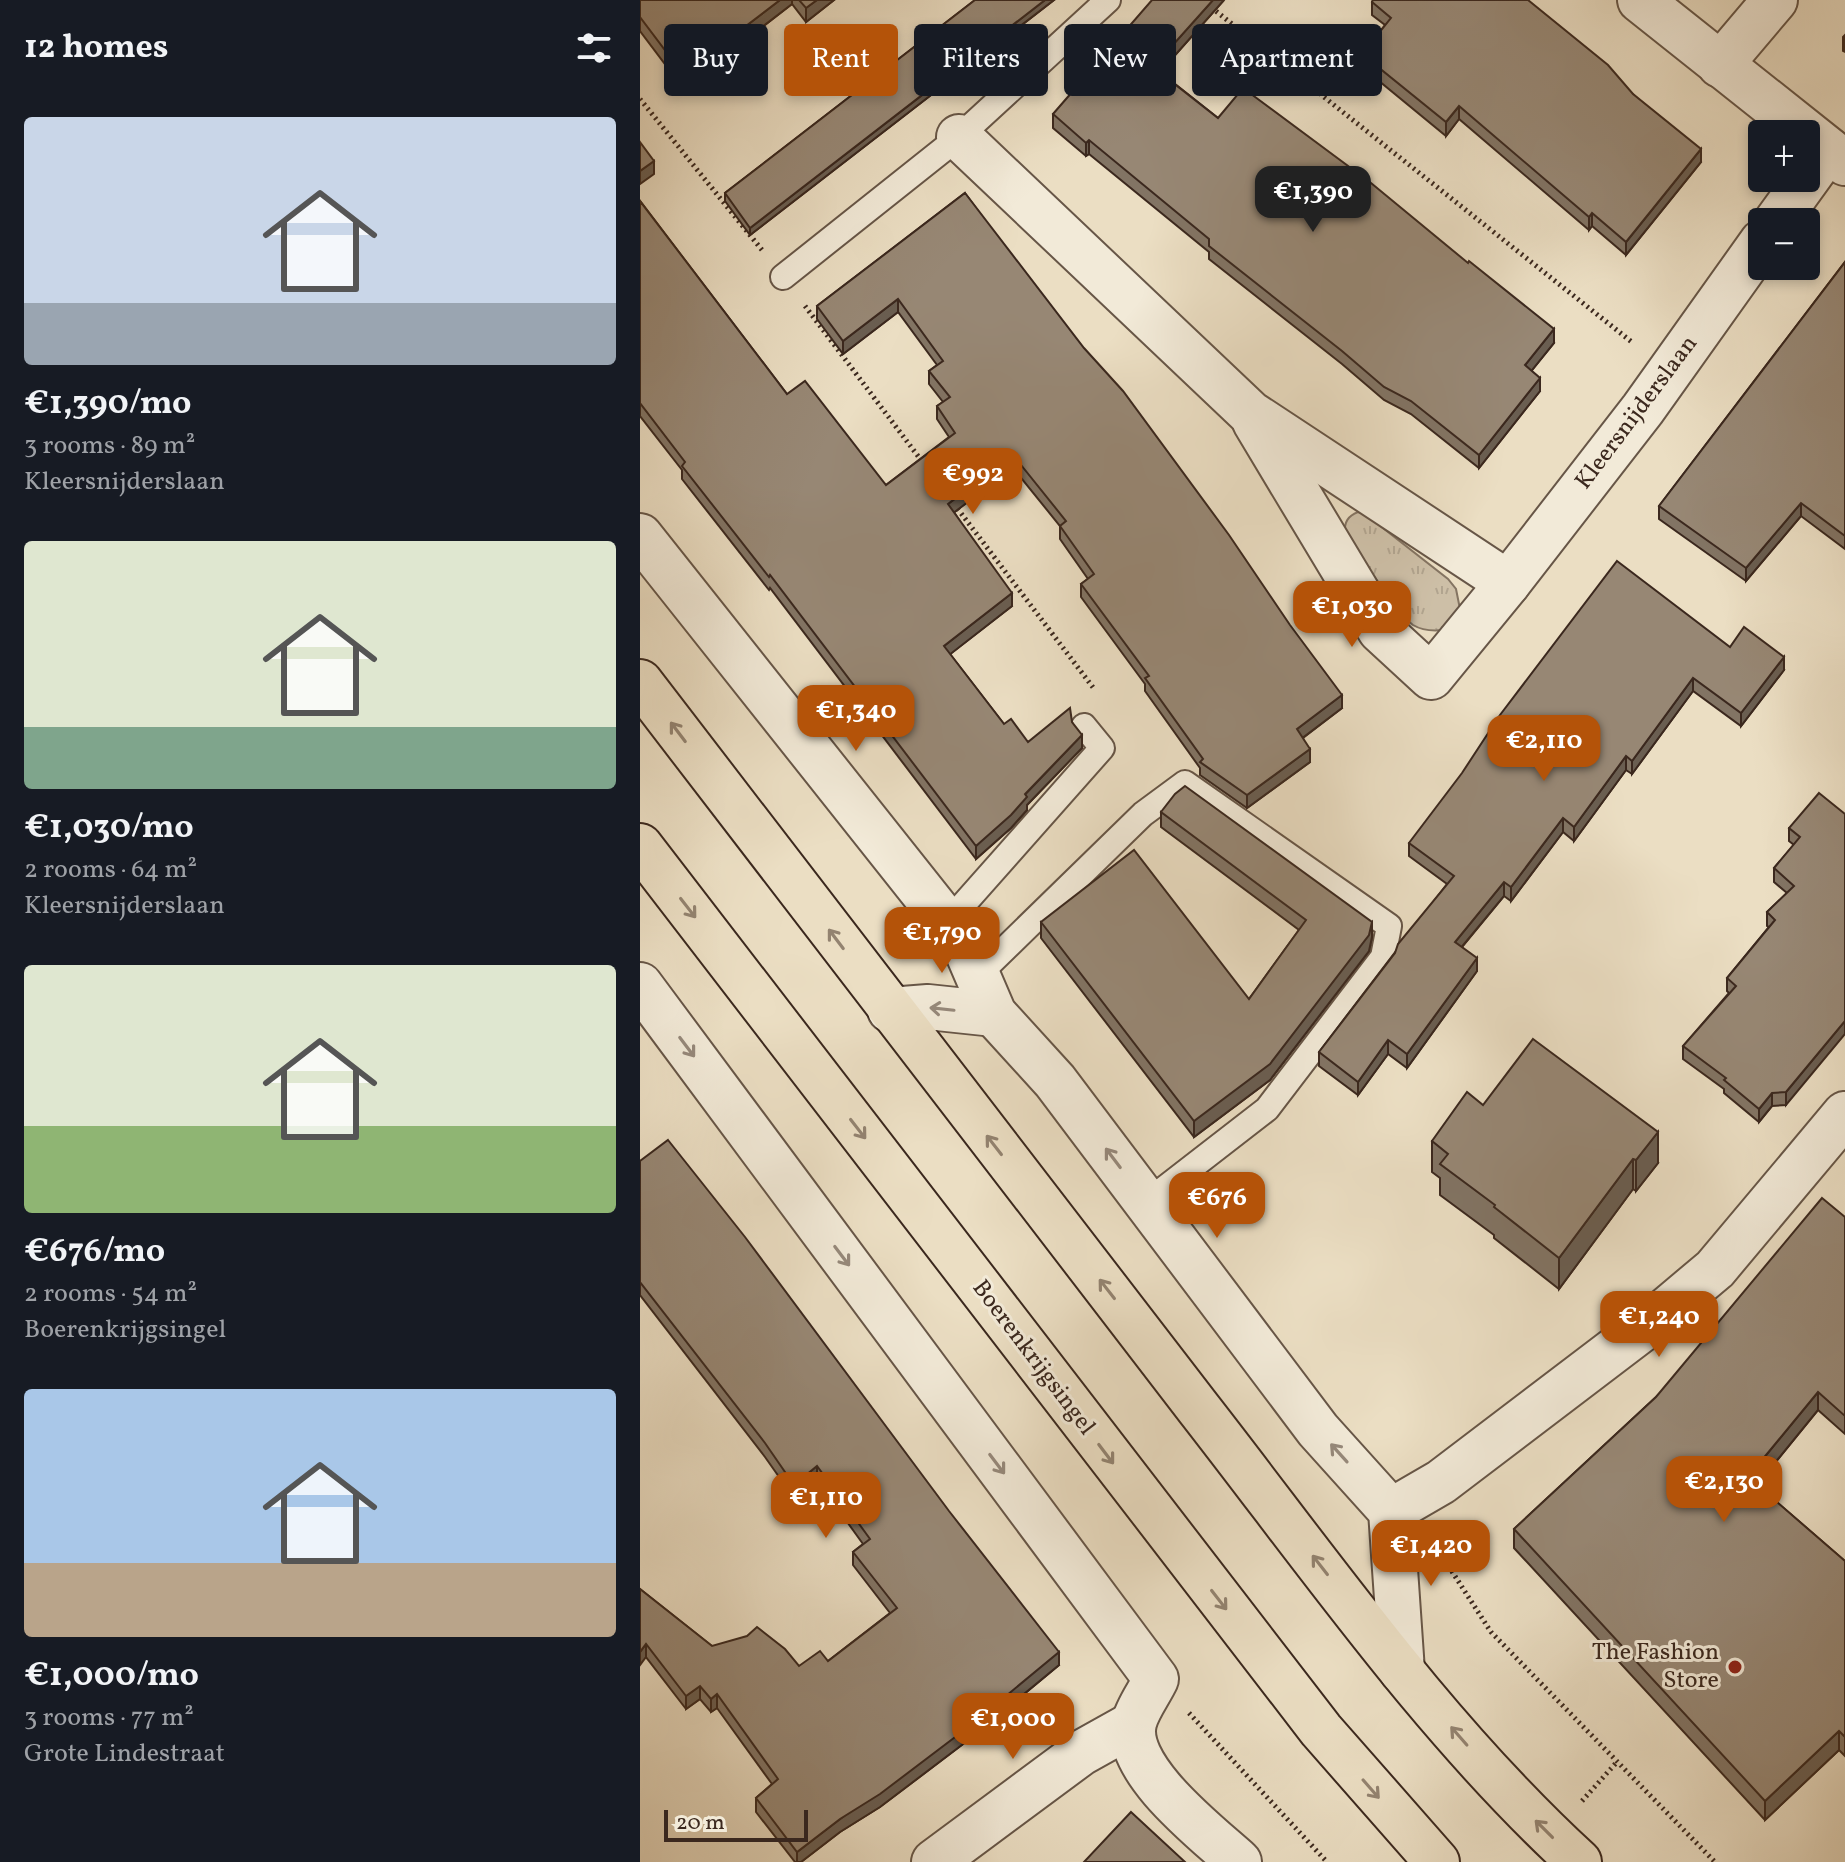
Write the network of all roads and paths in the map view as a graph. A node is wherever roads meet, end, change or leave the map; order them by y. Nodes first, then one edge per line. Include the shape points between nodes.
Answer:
1 (1108, 0) edge
2 (1202, 0) edge
3 (1640, 0) edge
4 (1775, 0) edge
5 (1720, 65) junction
6 (640, 99) edge
7 (959, 137) junction
8 (1836, 156) edge
9 (1789, 208) edge
10 (1748, 261) edge
11 (783, 277) junction
12 (1669, 371) junction
13 (1250, 413) junction
14 (934, 476) edge
15 (952, 501) edge
16 (640, 536) edge
17 (1508, 583) junction
18 (640, 682) edge
19 (1103, 701) dead end
20 (1084, 726) dead end
21 (640, 846) edge
22 (947, 923) junction
23 (979, 974) junction
24 (640, 985) edge
25 (890, 1010) junction
26 (994, 1014) junction
27 (1845, 1114) edge
28 (1147, 1202) junction
29 (1391, 1511) junction
30 (1402, 1671) junction
31 (1156, 1679) junction
32 (1133, 1724) junction
33 (1616, 1763) junction
34 (1579, 1804) dead end
35 (934, 1862) edge
36 (1239, 1862) edge
37 (1327, 1862) edge
38 (1437, 1862) edge
39 (1579, 1862) edge
40 (1715, 1862) edge

1 - 7 lane
2 - 12 path
3 - 5 street
4 - 5 street
5 - 8 street
6 - 11 path
7 - 11 lane
7 - 13 street, Kleersnijderslaan
8 - 9 street
10 - 12 street, Kleersnijderslaan
11 - 14 path
12 - 17 street, Kleersnijderslaan
13 - 17 street, Kleersnijderslaan
13 - 17 street, Kleersnijderslaan via 1380,630 1431,677
15 - 19 path
16 - 22 street
25 -> 18 highway
20 - 22 lane via 1102,748
21 -> 38 highway, Boerenkrijgsingel via 1321,1730
22 - 23 street
23 - 26 street
23 - 28 lane via 1143,814 1185,783 1389,926 1383,957 1267,1109
24 -> 31 street
26 -> 25 street via 928,1007
30 -> 25 highway
28 -> 26 street via 1055,1081
27 - 29 street via 1715,1269 1453,1473
29 -> 28 street via 1318,1430
29 - 30 street
29 - 33 path via 1430,1531 1491,1632
39 -> 30 highway via 1510,1796
31 - 32 street
31 - 37 path
32 - 35 street via 1081,1753
32 - 36 street via 1139,1760 1167,1796
33 - 34 path
33 - 40 path

